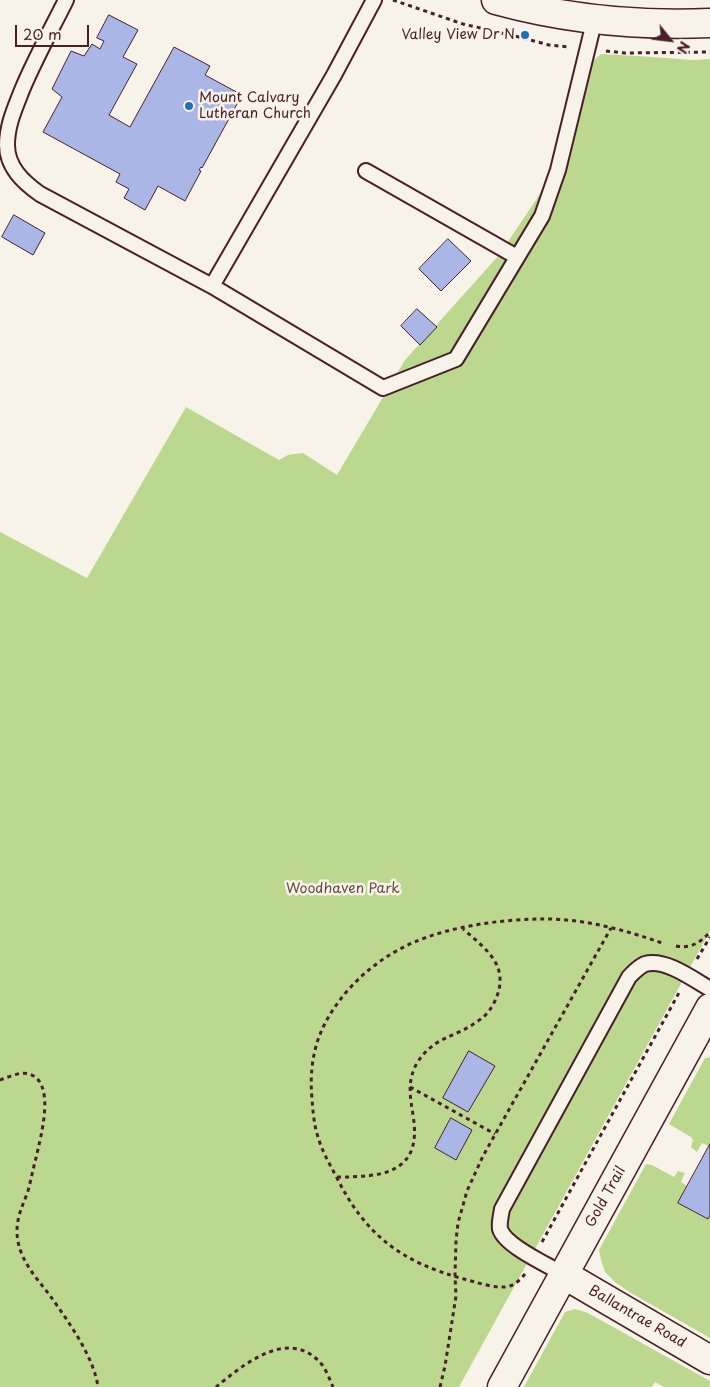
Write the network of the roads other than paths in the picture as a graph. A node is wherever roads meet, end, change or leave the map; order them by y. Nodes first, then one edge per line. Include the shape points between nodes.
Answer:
1 (66, 0) edge
2 (374, 0) edge
3 (496, 0) edge
4 (582, 11) edge
5 (710, 23) edge
6 (366, 171) dead end
7 (517, 257) junction
8 (212, 286) junction
9 (710, 988) edge
10 (710, 1008) edge
11 (563, 1274) junction
12 (710, 1360) edge
13 (502, 1387) edge

1 - 8 lane via 10,118 7,146 14,168 19,177 40,194
2 - 8 lane
3 - 4 street via 525,7
4 - 5 street via 654,23
4 - 7 lane via 558,170 542,216
6 - 7 lane
7 - 8 lane via 456,360 383,388
9 - 11 lane via 665,965 653,963 645,964 629,977 502,1209 500,1228 504,1236 522,1251
10 - 11 street, Gold Trail
11 - 12 street, Ballantrae Road
11 - 13 street, Gold Trail

